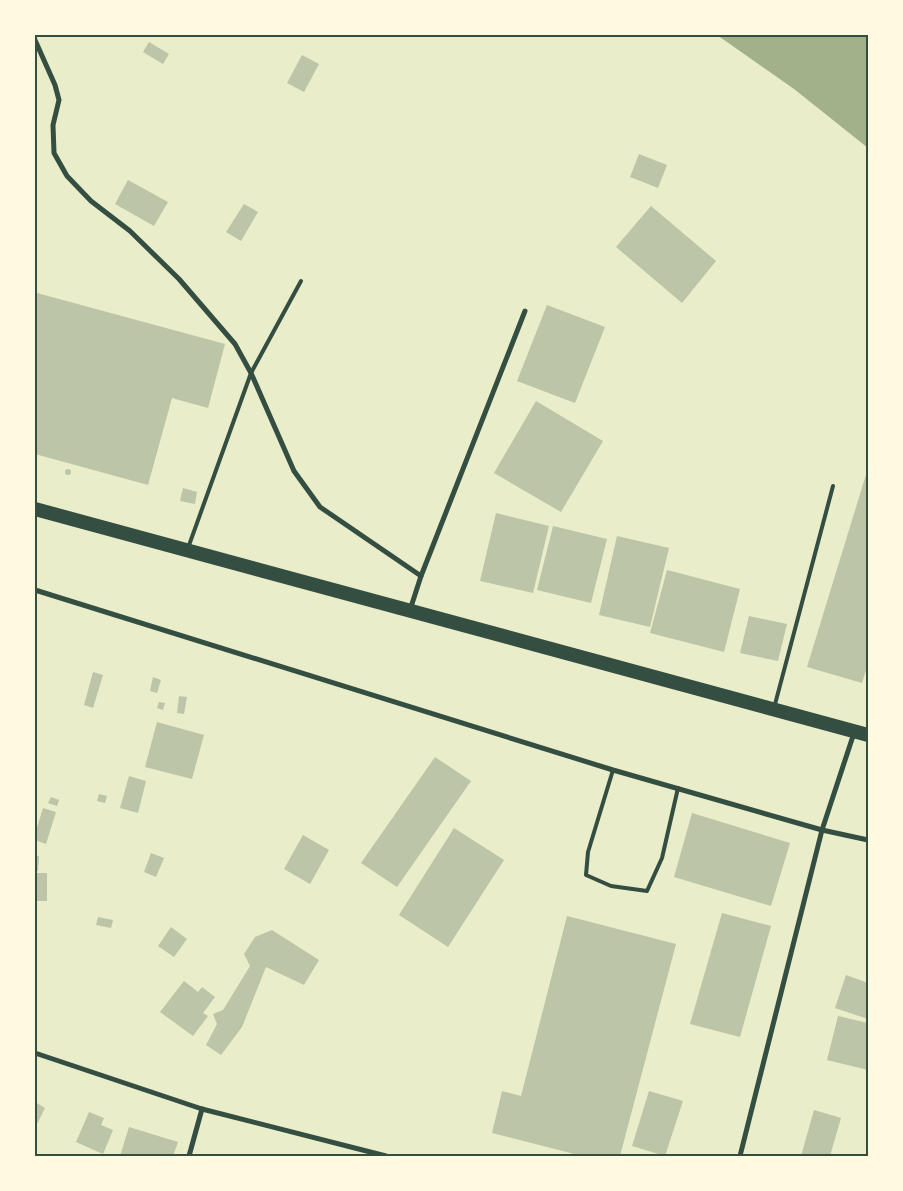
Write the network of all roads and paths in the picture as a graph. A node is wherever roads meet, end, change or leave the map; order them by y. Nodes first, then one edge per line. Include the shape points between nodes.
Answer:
1 (35, 40) edge
2 (301, 281) dead end
3 (525, 312) dead end
4 (251, 373) junction
5 (833, 486) dead end
6 (35, 509) edge
7 (187, 550) junction
8 (422, 576) junction
9 (35, 590) edge
10 (410, 610) junction
11 (774, 710) junction
12 (861, 733) edge
13 (613, 770) junction
14 (678, 788) junction
15 (822, 830) junction
16 (868, 840) edge
17 (35, 1053) edge
18 (202, 1109) junction
19 (189, 1156) edge
20 (386, 1156) edge
21 (740, 1156) edge

1 - 4 street via 59,100 53,125 54,153 66,176 179,279 235,344
2 - 4 lane
3 - 8 street
4 - 7 lane
4 - 8 street via 294,472 320,507
5 - 11 lane
6 - 7 highway
7 - 10 highway
8 - 10 street
9 - 13 street
10 - 11 highway
11 - 12 highway
12 - 15 street
13 - 14 street
13 - 14 lane via 588,852 586,875 611,886 647,891 662,858
14 - 15 street
15 - 16 street
15 - 21 street
17 - 18 street
18 - 19 street
18 - 20 street

